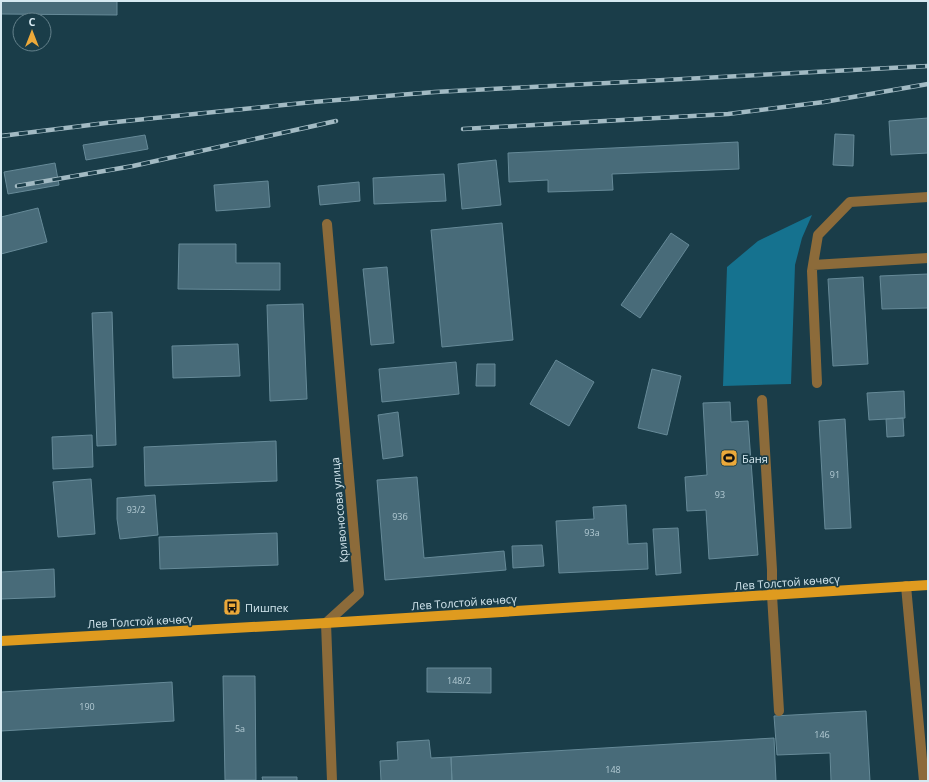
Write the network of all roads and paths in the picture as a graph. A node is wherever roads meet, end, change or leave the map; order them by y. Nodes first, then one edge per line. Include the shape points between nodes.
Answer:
1 (928, 197) edge
2 (327, 224) dead end
3 (928, 258) edge
4 (813, 265) junction
5 (817, 383) dead end
6 (762, 400) dead end
7 (928, 585) edge
8 (906, 586) junction
9 (772, 595) junction
10 (326, 623) junction
11 (1, 641) edge
12 (779, 711) dead end
13 (332, 781) edge
14 (924, 781) edge

1 - 4 street via 850,202 818,236
2 - 10 street, Кривоносова улица via 359,593
3 - 4 street
4 - 5 street
6 - 9 street
7 - 8 main road, Лев Толстой көчөсү
8 - 9 main road, Лев Толстой көчөсү
8 - 14 street
9 - 10 main road, Лев Толстой көчөсү
9 - 12 street
10 - 11 main road, Лев Толстой көчөсү
10 - 13 street

